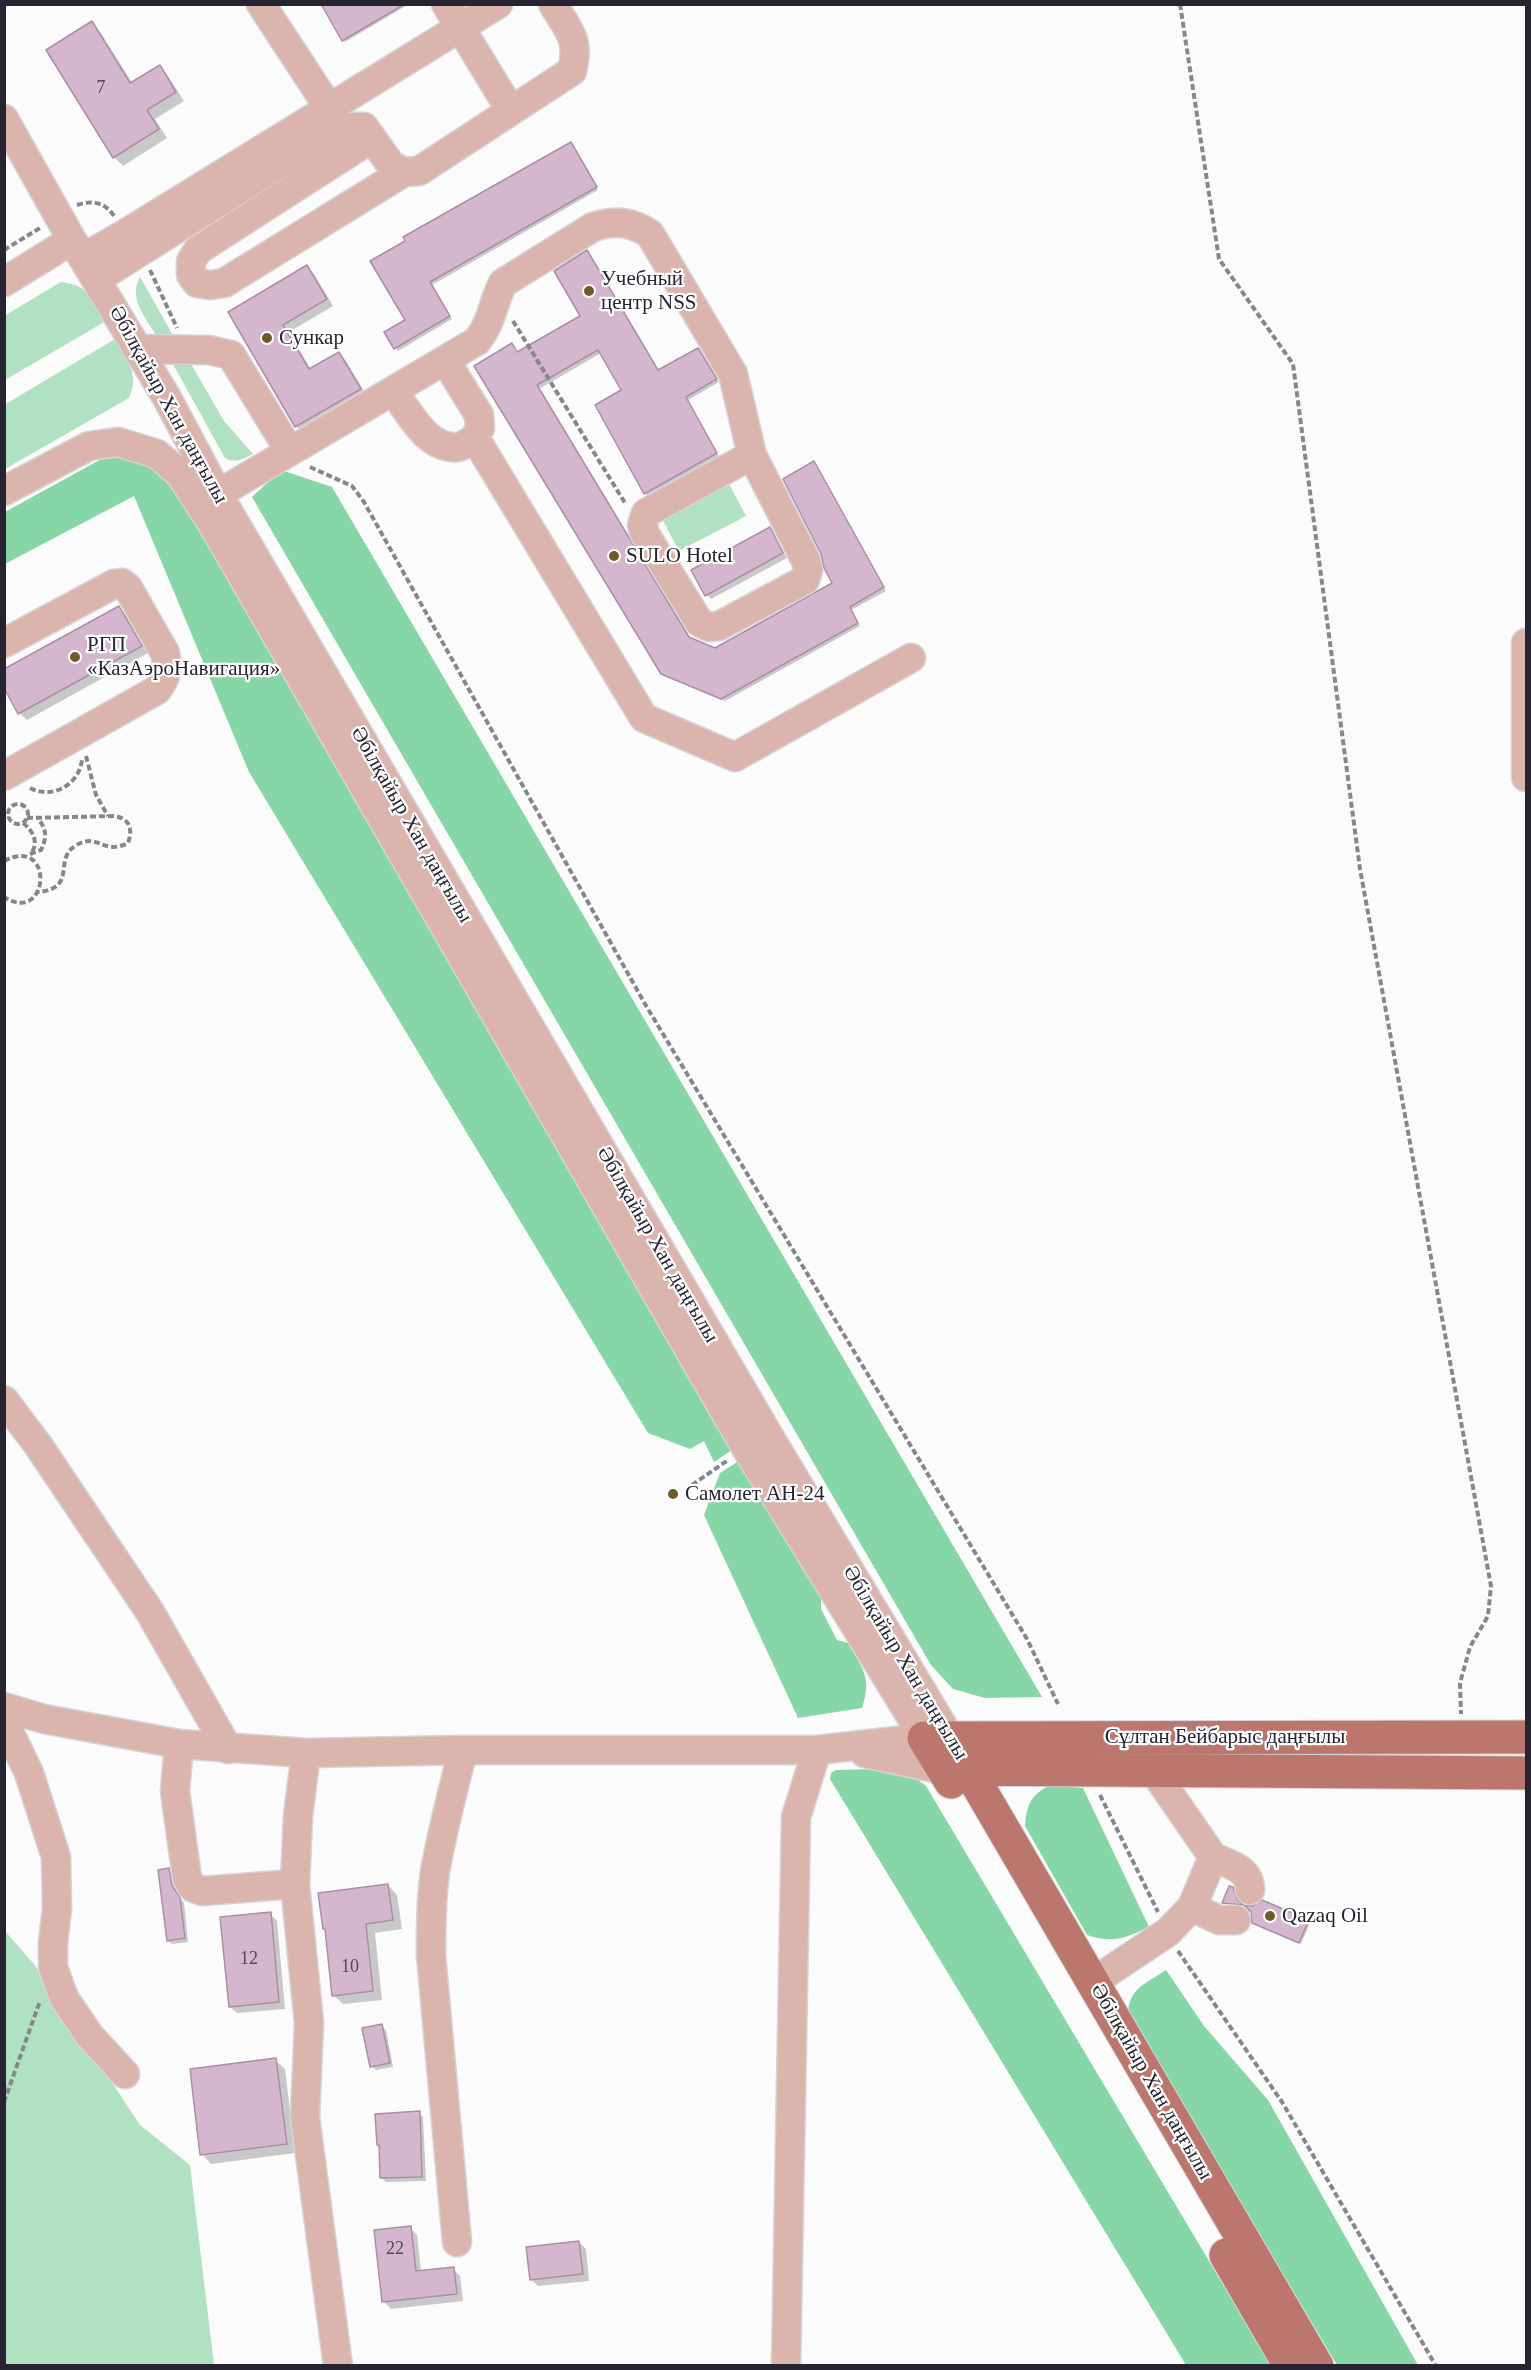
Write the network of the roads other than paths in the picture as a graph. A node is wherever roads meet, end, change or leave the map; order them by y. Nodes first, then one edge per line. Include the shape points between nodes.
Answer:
1 (261, 4) edge
2 (498, 4) edge
3 (553, 4) edge
4 (452, 16) edge
5 (329, 108) junction
6 (511, 111) junction
7 (4, 119) edge
8 (372, 138) junction
9 (404, 172) junction
10 (132, 244) junction
11 (78, 248) junction
12 (4, 282) edge
13 (137, 349) junction
14 (445, 360) junction
15 (393, 391) junction
16 (475, 438) junction
17 (286, 452) junction
18 (752, 455) junction
19 (4, 491) edge
20 (218, 494) junction
21 (4, 643) edge
22 (1527, 643) edge
23 (911, 658) dead end
24 (1526, 731) edge
25 (1527, 777) edge
26 (15, 780) edge
27 (4, 1400) edge
28 (4, 1707) edge
29 (4, 1721) edge
30 (1527, 1737) edge
31 (937, 1738) junction
32 (179, 1744) junction
33 (846, 1748) junction
34 (228, 1749) junction
35 (464, 1750) junction
36 (816, 1750) junction
37 (306, 1753) junction
38 (956, 1769) junction
39 (1153, 1770) junction
40 (1527, 1773) edge
41 (1213, 1857) junction
42 (296, 1884) junction
43 (1250, 1890) dead end
44 (1192, 1907) junction
45 (1236, 1920) dead end
46 (1093, 1982) junction
47 (125, 2074) dead end
48 (457, 2242) dead end
49 (338, 2366) edge
50 (786, 2366) edge
51 (1290, 2366) edge
52 (1317, 2366) edge

1 - 5 street
2 - 4 street
3 - 6 street via 574,41 573,71
4 - 5 street
4 - 6 street
5 - 10 street
6 - 9 street via 419,171
7 - 11 street, Әбілқайыр Хан даңғылы
8 - 9 street via 391,165
8 - 9 street via 198,250 191,261 191,275 197,283 224,283
8 - 10 street via 364,127 346,127 327,134
10 - 11 street
11 - 12 street
11 - 13 street, Әбілқайыр Хан даңғылы
13 - 17 street via 209,350 231,355
13 - 20 street, Әбілқайыр Хан даңғылы
14 - 15 street
14 - 16 street via 479,416 480,428
14 - 18 street via 487,329 502,283 593,227 609,222 637,225 650,234 733,374
15 - 16 street via 430,440 460,447
15 - 17 street
16 - 23 street via 644,718 735,757
17 - 20 street
18 - 18 street via 808,570 805,580 719,626 709,627 699,622 642,525 646,513
19 - 31 street, Әбілқайыр Хан даңғылы via 89,447 118,442 157,453 180,474 746,1448
20 - 31 street, Әбілқайыр Хан даңғылы via 771,1441
21 - 26 street via 122,583 168,664 164,680 156,690
22 - 24 street
24 - 25 street
27 - 34 street via 150,1612
28 - 32 street via 44,1719
29 - 47 street via 29,1773 56,1857 52,1967 64,1998 88,2035
30 - 31 main road, Сұлтан Бейбарыс даңғылы
31 - 33 street
31 - 38 main road, Әбілқайыр Хан даңғылы
32 - 34 street
32 - 42 street via 175,1791 187,1878 192,1887 202,1891
33 - 36 street
33 - 38 street
34 - 37 street
35 - 36 street
35 - 37 street
35 - 48 street via 441,1844 431,1913 431,1955
36 - 50 street via 796,1817
37 - 42 street via 298,1816
38 - 39 main road, Сұлтан Бейбарыс даңғылы
38 - 46 main road, Әбілқайыр Хан даңғылы
38 - 51 main road, Әбілқайыр Хан даңғылы
39 - 40 main road, Сұлтан Бейбарыс даңғылы
39 - 41 street
41 - 43 street via 1244,1871 1250,1880
41 - 44 street
42 - 49 street via 309,2023 305,2117
44 - 45 street via 1219,1920
44 - 46 street via 1168,1932
46 - 52 main road, Әбілқайыр Хан даңғылы

